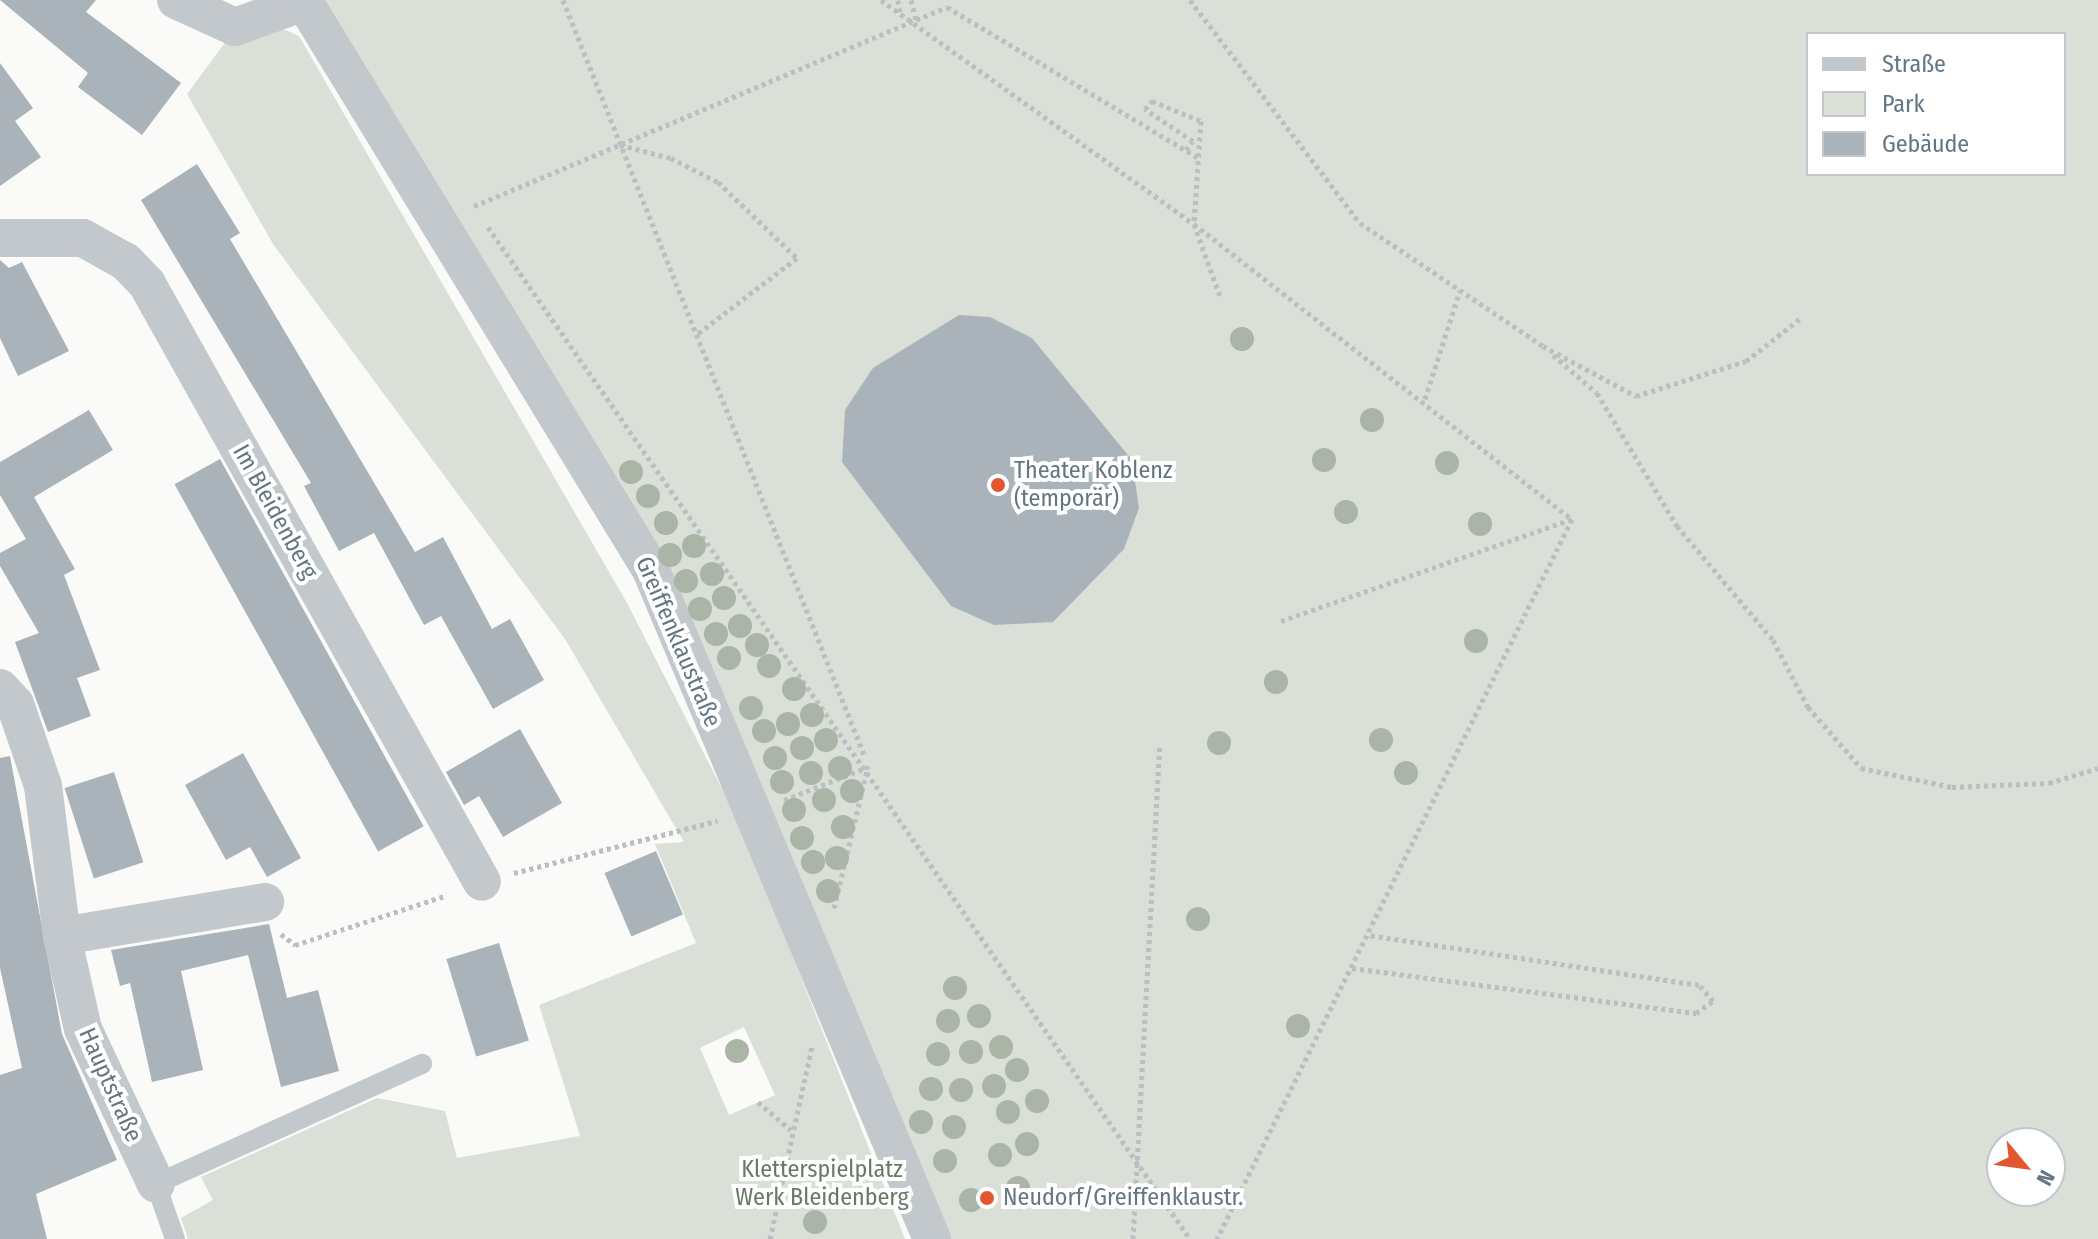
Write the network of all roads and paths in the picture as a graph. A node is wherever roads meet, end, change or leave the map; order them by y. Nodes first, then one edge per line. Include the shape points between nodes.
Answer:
1 (176, 0) edge
2 (563, 0) edge
3 (881, 0) edge
4 (898, 0) edge
5 (911, 0) edge
6 (1190, 0) edge
7 (303, 1) edge
8 (900, 14) junction
9 (917, 21) junction
10 (619, 145) junction
11 (1186, 150) junction
12 (1198, 158) junction
13 (466, 194) dead end
14 (474, 206) junction
15 (1194, 224) junction
16 (0, 238) edge
17 (1460, 290) junction
18 (1221, 299) dead end
19 (1801, 318) dead end
20 (696, 336) junction
21 (1543, 346) junction
22 (1425, 399) junction
23 (1572, 519) junction
24 (1281, 621) dead end
25 (0, 688) edge
26 (1160, 745) dead end
27 (869, 767) junction
28 (2098, 768) edge
29 (750, 813) junction
30 (466, 888) junction
31 (265, 902) joint
32 (832, 915) dead end
33 (1368, 935) junction
34 (62, 936) junction
35 (1352, 968) junction
36 (830, 1002) junction
37 (422, 1064) dead end
38 (758, 1102) dead end
39 (791, 1130) junction
40 (1137, 1158) junction
41 (156, 1184) junction
42 (175, 1239) edge
43 (770, 1239) edge
44 (932, 1239) edge
45 (1133, 1239) edge
46 (1190, 1239) edge
47 (1217, 1239) edge

1 - 7 street via 235,27
2 - 10 path
3 - 8 path
4 - 8 path
5 - 9 path
6 - 17 path via 1360,223
7 - 29 street, Greiffenklaustraße via 651,570
8 - 9 path
9 - 10 path
9 - 11 path via 947,7
9 - 15 path
10 - 14 path
10 - 20 path
10 - 20 path via 671,158 718,182 797,258
11 - 12 path
11 - 12 path via 1193,141 1145,109 1152,101 1201,121
12 - 15 path
13 - 14 path
14 - 27 path via 652,469
15 - 18 path
15 - 22 path
16 - 30 street, Im Bleidenberg via 83,238 126,262 147,284
17 - 21 path
17 - 22 path
19 - 21 path via 1746,361 1636,396
20 - 27 path
21 - 28 path via 1597,393 1677,526 1773,640 1808,707 1861,768 1952,787 2049,783
22 - 23 path
23 - 24 path
23 - 33 path
25 - 34 street, Hauptstraße via 15,704 43,786
26 - 40 path
27 - 29 path
27 - 32 path
27 - 40 path
29 - 30 path
29 - 36 street, Greiffenklaustraße
30 - 31 path via 295,945
31 - 34 street
33 - 35 path
33 - 35 path via 1699,985 1713,1001 1696,1013
34 - 41 street, Hauptstraße via 97,1067
35 - 47 path
36 - 39 path
36 - 44 street, Greiffenklaustraße
37 - 41 lane
38 - 39 path
39 - 43 path
40 - 45 path
40 - 46 path
41 - 42 lane

